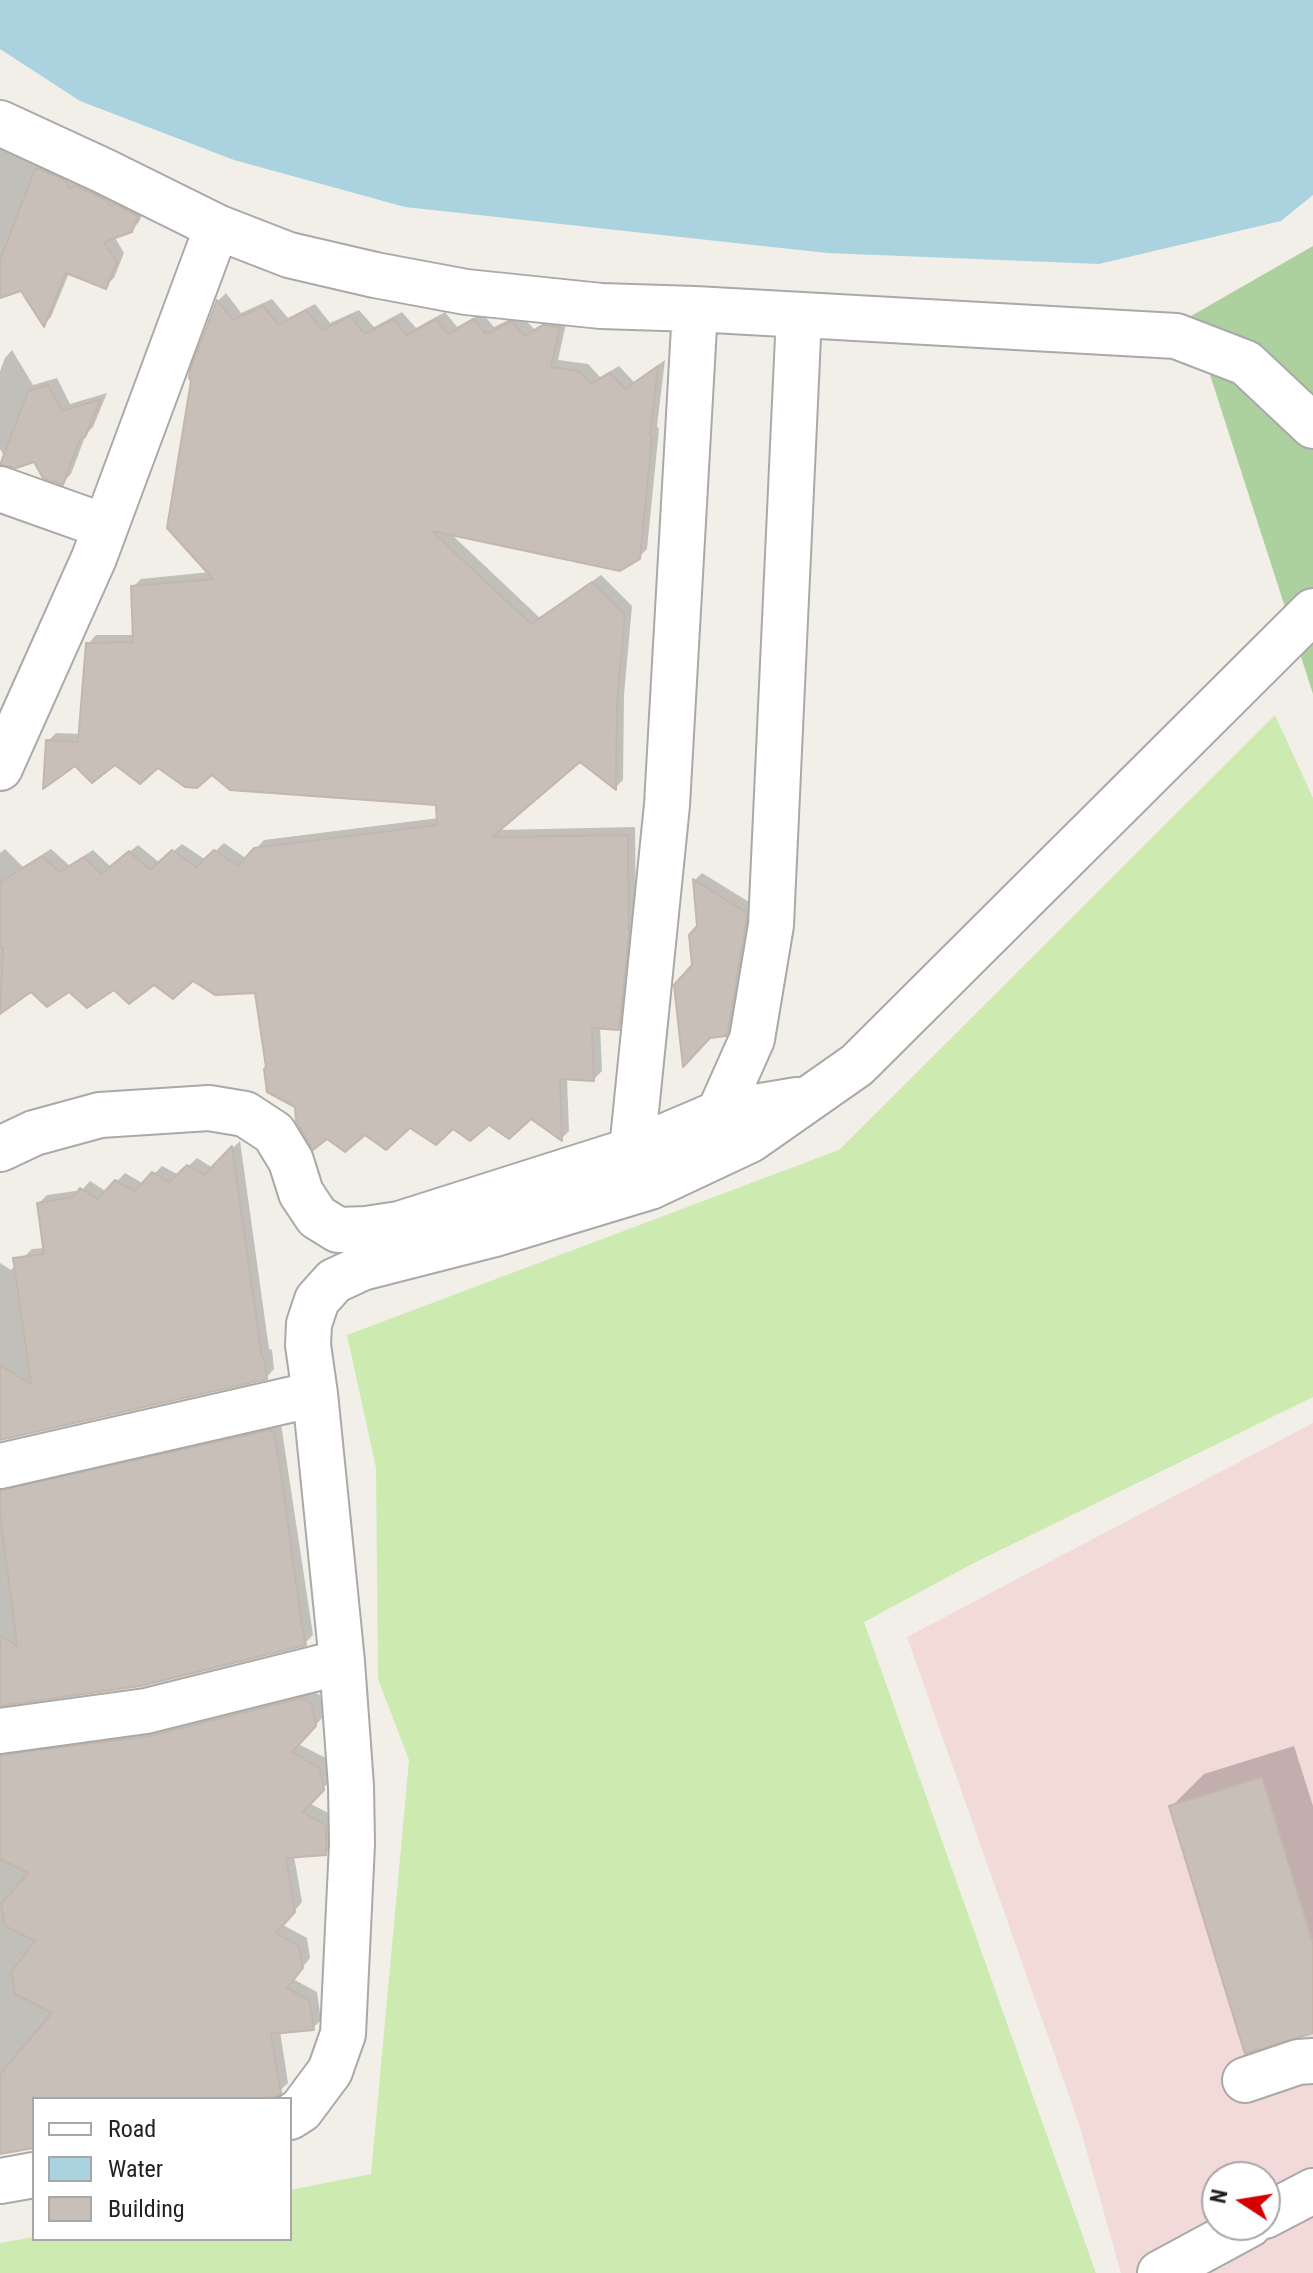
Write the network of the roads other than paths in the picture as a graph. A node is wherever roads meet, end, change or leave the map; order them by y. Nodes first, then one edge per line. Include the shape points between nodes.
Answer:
1 (0, 123) edge
2 (217, 227) junction
3 (695, 309) junction
4 (799, 315) junction
5 (1313, 426) edge
6 (0, 489) edge
7 (104, 526) junction
8 (1313, 611) edge
9 (0, 768) edge
10 (810, 1098) junction
11 (719, 1113) junction
12 (0, 1149) edge
13 (632, 1150) junction
14 (315, 1394) junction
15 (0, 1466) edge
16 (342, 1662) junction
17 (0, 1731) edge
18 (1313, 2061) edge
19 (1245, 2080) dead end
20 (292, 2116) edge
21 (32, 2175) edge
22 (0, 2181) edge
23 (1313, 2191) edge
24 (1281, 2208) edge
25 (1219, 2241) edge
26 (1160, 2273) edge

1 - 2 lane
2 - 3 lane via 289,255 466,292
2 - 7 lane
3 - 4 lane
3 - 13 lane via 667,805
4 - 5 lane via 1176,336 1246,363
4 - 11 lane via 771,925 752,1039
6 - 7 lane
7 - 9 lane
8 - 10 lane via 857,1065
10 - 11 lane
10 - 14 lane via 750,1140 650,1187 362,1268 334,1281 317,1300 309,1324
11 - 13 lane
12 - 13 lane via 34,1133 100,1115 209,1108 245,1114 274,1133 291,1161 301,1193 317,1217 338,1230 399,1224
14 - 15 lane
14 - 16 lane
16 - 17 lane via 146,1711
16 - 20 lane via 352,1844 343,2034 330,2071
18 - 19 lane
21 - 22 lane
23 - 24 lane
25 - 26 lane

